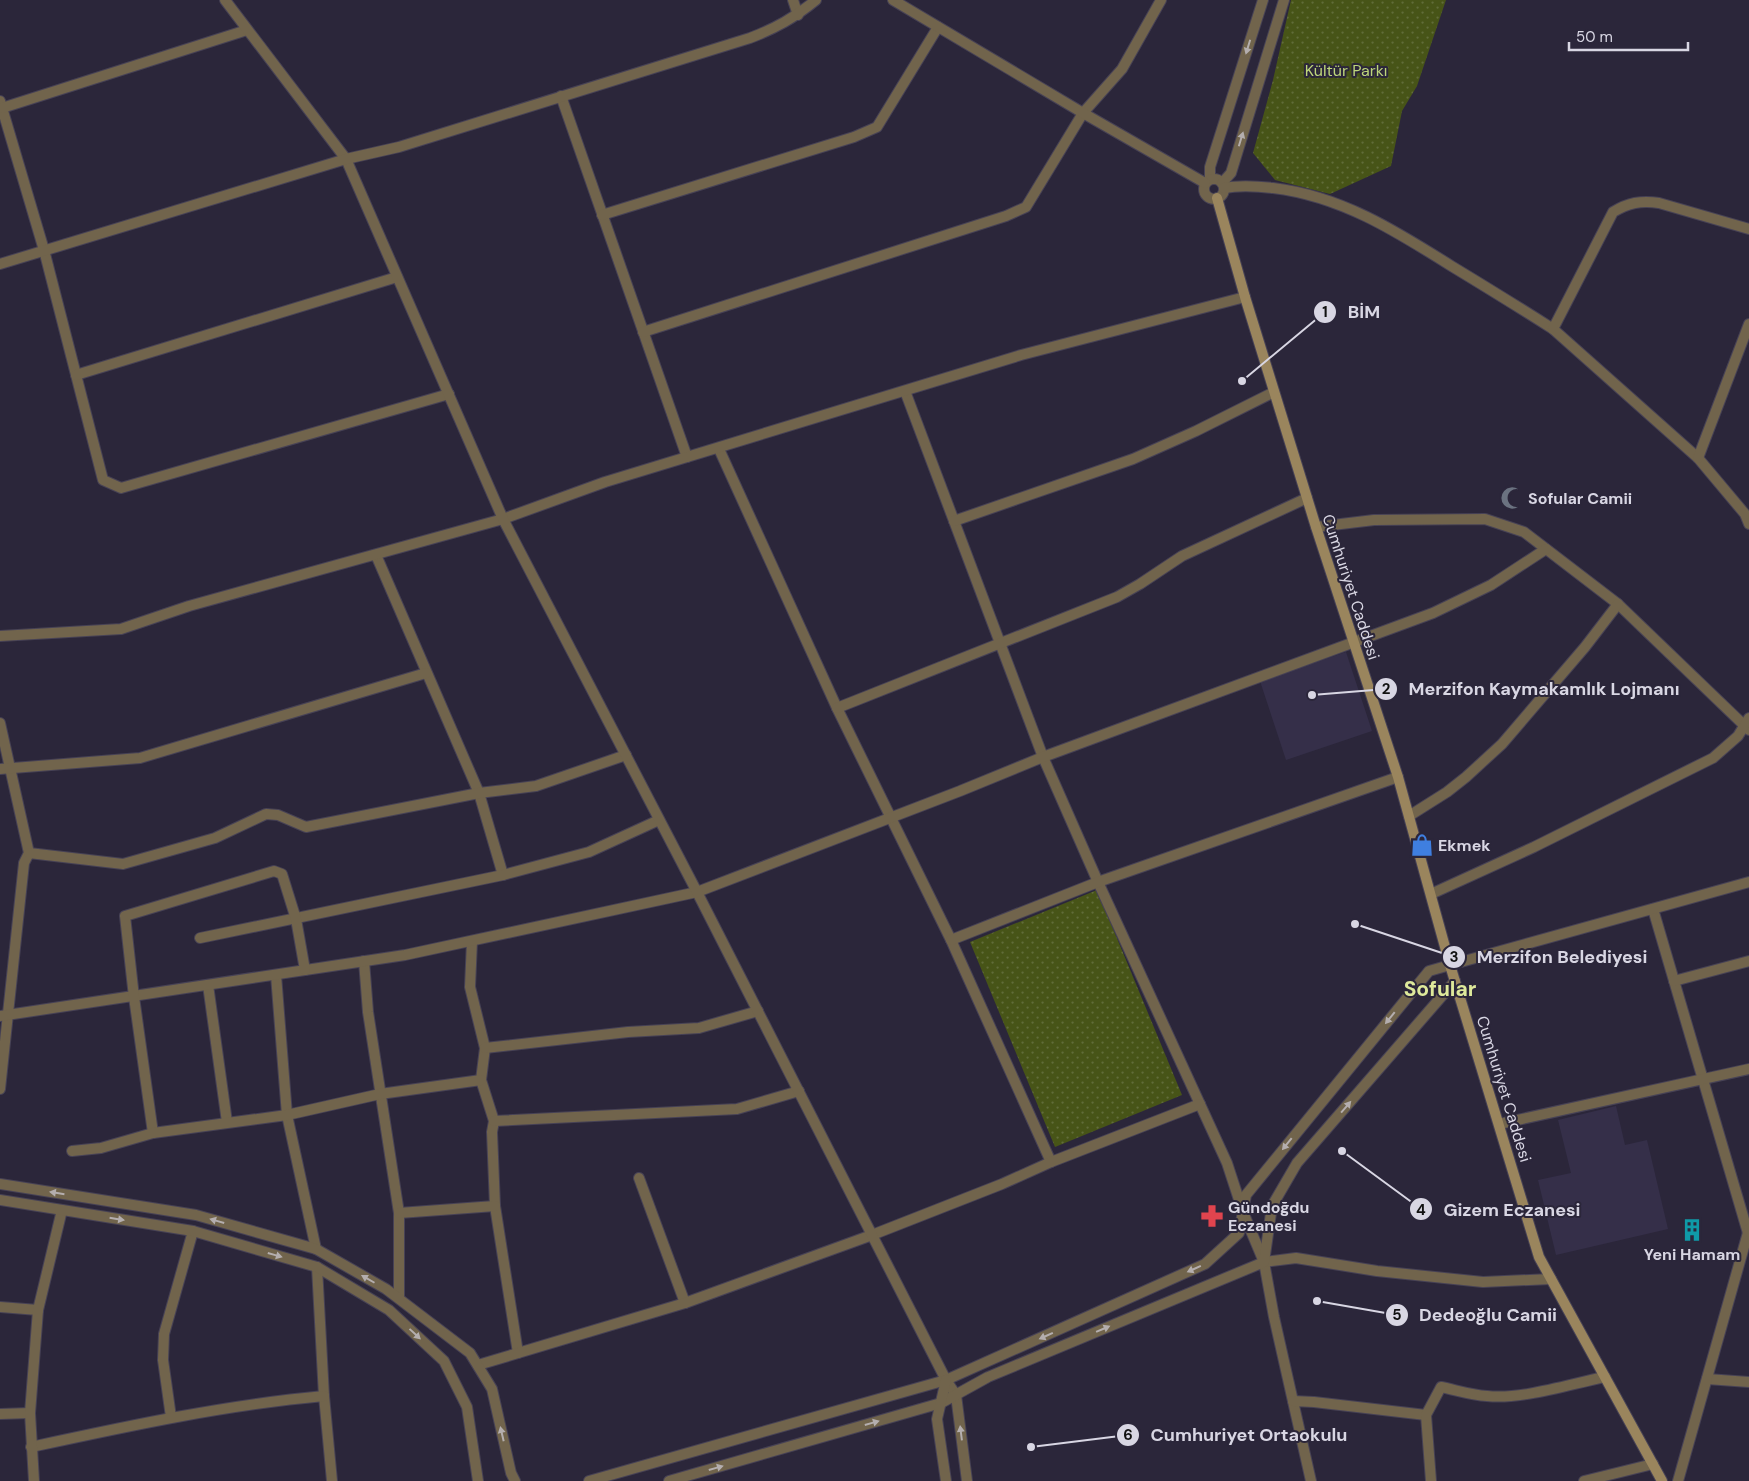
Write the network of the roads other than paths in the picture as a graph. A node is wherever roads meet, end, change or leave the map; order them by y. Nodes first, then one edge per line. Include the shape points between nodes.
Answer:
1 (225, 0) edge
2 (793, 0) edge
3 (816, 0) edge
4 (893, 0) edge
5 (1161, 0) edge
6 (1263, 0) edge
7 (1284, 0) edge
8 (798, 15) junction
9 (938, 26) junction
10 (247, 30) junction
11 (560, 96) junction
12 (1, 104) edge
13 (1083, 113) junction
14 (346, 159) junction
15 (1208, 181) junction
16 (1223, 186) junction
17 (1217, 198) junction
18 (602, 215) junction
19 (1749, 229) edge
20 (44, 250) junction
21 (0, 264) edge
22 (397, 277) junction
23 (1244, 297) junction
24 (1749, 324) edge
25 (1553, 329) junction
26 (643, 332) junction
27 (76, 376) junction
28 (905, 391) junction
29 (1274, 392) junction
30 (449, 394) junction
31 (719, 448) junction
32 (687, 457) junction
33 (1698, 458) junction
34 (1306, 498) junction
35 (1747, 513) edge
36 (503, 519) junction
37 (954, 521) junction
38 (1749, 524) edge
39 (1316, 527) junction
40 (1546, 549) junction
41 (376, 554) junction
42 (1618, 604) junction
43 (0, 636) edge
44 (1353, 642) junction
45 (1000, 643) junction
46 (426, 673) junction
47 (837, 708) junction
48 (0, 722) edge
49 (1747, 725) edge
50 (626, 755) junction
51 (1043, 756) junction
52 (5, 768) edge
53 (1398, 777) junction
54 (479, 793) junction
55 (1409, 816) junction
56 (892, 818) junction
57 (659, 820) junction
58 (29, 852) junction
59 (504, 875) junction
60 (1098, 882) junction
61 (1749, 882) edge
62 (697, 892) junction
63 (1431, 894) junction
64 (1653, 909) junction
65 (296, 919) junction
66 (200, 938) dead end
67 (952, 940) junction
68 (472, 941) junction
69 (364, 961) junction
70 (1749, 961) edge
71 (1450, 965) junction
72 (305, 970) junction
73 (276, 975) junction
74 (1455, 981) junction
75 (1674, 981) junction
76 (208, 985) junction
77 (134, 996) junction
78 (758, 1011) junction
79 (4, 1015) edge
80 (485, 1048) junction
81 (1749, 1069) edge
82 (1703, 1078) junction
83 (482, 1080) junction
84 (0, 1089) edge
85 (799, 1091) junction
86 (380, 1094) junction
87 (1200, 1104) junction
88 (287, 1115) junction
89 (494, 1121) junction
90 (227, 1122) junction
91 (1499, 1124) junction
92 (153, 1133) junction
93 (72, 1151) dead end
94 (1051, 1162) junction
95 (0, 1177) edge
96 (639, 1178) dead end
97 (0, 1184) edge
98 (0, 1200) edge
99 (496, 1206) junction
100 (62, 1210) junction
101 (1243, 1212) junction
102 (399, 1213) junction
103 (193, 1231) junction
104 (1748, 1231) edge
105 (872, 1235) junction
106 (316, 1249) junction
107 (1264, 1262) junction
108 (317, 1267) junction
109 (1551, 1279) junction
110 (399, 1298) junction
111 (685, 1303) junction
112 (0, 1307) edge
113 (38, 1310) junction
114 (518, 1353) junction
115 (478, 1365) junction
116 (1605, 1377) junction
117 (1707, 1379) junction
118 (946, 1380) junction
119 (1749, 1382) edge
120 (956, 1395) junction
121 (324, 1396) junction
122 (1293, 1401) junction
123 (941, 1403) junction
124 (30, 1413) junction
125 (0, 1414) edge
126 (1426, 1415) junction
127 (171, 1417) junction
128 (31, 1447) junction
129 (1653, 1464) junction
130 (34, 1481) edge
131 (332, 1481) edge
132 (478, 1481) edge
133 (515, 1481) edge
134 (589, 1481) edge
135 (669, 1481) edge
136 (946, 1481) edge
137 (967, 1481) edge
138 (1311, 1481) edge
139 (1431, 1481) edge
140 (1584, 1481) edge
141 (1662, 1481) edge
142 (1678, 1481) edge

1 - 10 street
2 - 8 street
3 - 8 street
4 - 9 street
5 - 13 street via 1122,69
6 -> 15 street
16 -> 7 street via 1231,173
8 - 11 street via 750,38
9 - 13 street
9 - 18 street via 877,126 854,137
10 - 12 street
10 - 14 street
11 - 14 street
11 - 18 street
12 - 20 street
13 - 15 street
13 - 26 street via 1026,208
14 - 20 street
14 - 22 street
15 - 16 street via 1216,179
15 - 17 street via 1204,189 1206,194
16 - 17 street via 1222,194
16 - 25 street via 1291,190 1354,210 1394,230
17 - 23 main road, Cumhuriyet Caddesi
18 - 26 street
19 - 25 street via 1659,203 1646,201 1622,207 1613,212
20 - 21 street
20 - 27 street
22 - 27 street
22 - 30 street
23 - 28 street via 1021,355
23 - 29 main road, Cumhuriyet Caddesi
24 - 33 street
25 - 33 street
26 - 32 street
27 - 30 street via 103,480 121,488
28 - 31 street
28 - 37 street
29 - 34 main road, Cumhuriyet Caddesi
29 - 37 street via 1168,444
30 - 36 street
31 - 32 street
31 - 47 street
32 - 36 street
33 - 35 street
34 - 39 main road, Cumhuriyet Caddesi
34 - 45 street via 1182,556 1117,597
35 - 38 street
36 - 41 street
36 - 50 street
37 - 45 street
39 - 40 street via 1374,520 1484,519 1524,532
39 - 44 main road, Cumhuriyet Caddesi
40 - 42 street
40 - 44 street via 1463,600
41 - 43 street via 189,606 121,629
41 - 46 street
42 - 49 street
42 - 55 street via 1502,744 1466,777
44 - 51 street
44 - 53 main road, Cumhuriyet Caddesi
45 - 47 street
45 - 51 street
46 - 52 street via 140,758
46 - 54 street
47 - 56 street
48 - 52 street
49 - 63 street via 1713,758
50 - 54 street via 536,786
50 - 57 street
51 - 56 street
51 - 60 street
52 - 58 street
53 - 55 main road, Cumhuriyet Caddesi
53 - 60 street
54 - 58 street via 306,827 278,815 266,814 216,838 123,864
54 - 59 street
55 - 63 main road, Cumhuriyet Caddesi
56 - 62 street
56 - 67 street
57 - 59 street via 589,852
57 - 62 street
58 - 79 street via 24,863
59 - 65 street
60 - 67 street
60 - 87 street
61 - 64 street
62 - 68 street
62 - 78 street
63 - 71 main road, Cumhuriyet Caddesi
64 - 71 street
64 - 75 street
65 - 66 street
65 - 72 street
65 - 77 street via 282,874 274,871 125,916
67 - 94 street
68 - 69 street
68 - 80 street via 470,987
69 - 72 street
69 - 86 street
70 - 75 street
71 - 74 main road, Cumhuriyet Caddesi
71 -> 101 street via 1429,971 1246,1195
72 - 73 street
73 - 76 street
73 - 88 street
74 - 91 main road, Cumhuriyet Caddesi
107 -> 74 street via 1272,1206 1297,1163
75 - 82 street
76 - 77 street
76 - 90 street
77 - 79 street
77 - 92 street
78 - 80 street via 699,1028 628,1032
78 - 85 street
79 - 84 street
80 - 83 street
81 - 82 street
82 - 91 street
82 - 104 street
83 - 86 street
83 - 89 street
85 - 89 street via 738,1109
85 - 105 street
86 - 88 street
86 - 102 street
87 - 94 street
87 - 101 street via 1228,1163
88 - 90 street
88 - 106 street
89 - 99 street
90 - 92 street
91 - 109 main road, Cumhuriyet Caddesi via 1539,1257
92 - 93 street via 101,1148
94 - 105 street
95 - 97 street
96 - 111 street
106 -> 97 street via 196,1215
98 - 100 street
99 - 102 street
99 - 114 street
100 -> 103 street
100 - 113 street
101 - 107 street
101 -> 118 street via 1239,1233 1205,1264
102 - 110 street
103 -> 108 street
103 - 127 street via 164,1334 163,1360
104 - 117 street
105 - 111 street
105 - 118 street
110 -> 106 street
107 - 109 street via 1296,1258 1377,1271 1483,1282
120 -> 107 street via 988,1377
107 - 122 street
108 - 121 street
108 -> 132 street via 389,1310 444,1361 467,1407
109 - 116 main road, Cumhuriyet Caddesi
110 - 115 street via 470,1352
111 - 114 street
112 - 113 street
113 - 124 street
114 - 115 street
133 -> 115 street via 492,1389
116 - 126 street via 1504,1397 1441,1387
116 - 129 main road, Cumhuriyet Caddesi
117 - 119 street
117 - 142 street
118 - 120 street
118 - 123 street
118 - 134 street
120 - 123 street
137 -> 120 street
121 - 127 street via 266,1401
121 - 131 street
122 - 126 street
122 - 138 street
135 -> 123 street
123 - 136 street via 937,1419
124 - 125 street
124 - 128 street
126 - 139 street
127 - 128 street
128 - 130 street
129 - 140 street
129 - 141 main road, Cumhuriyet Caddesi

